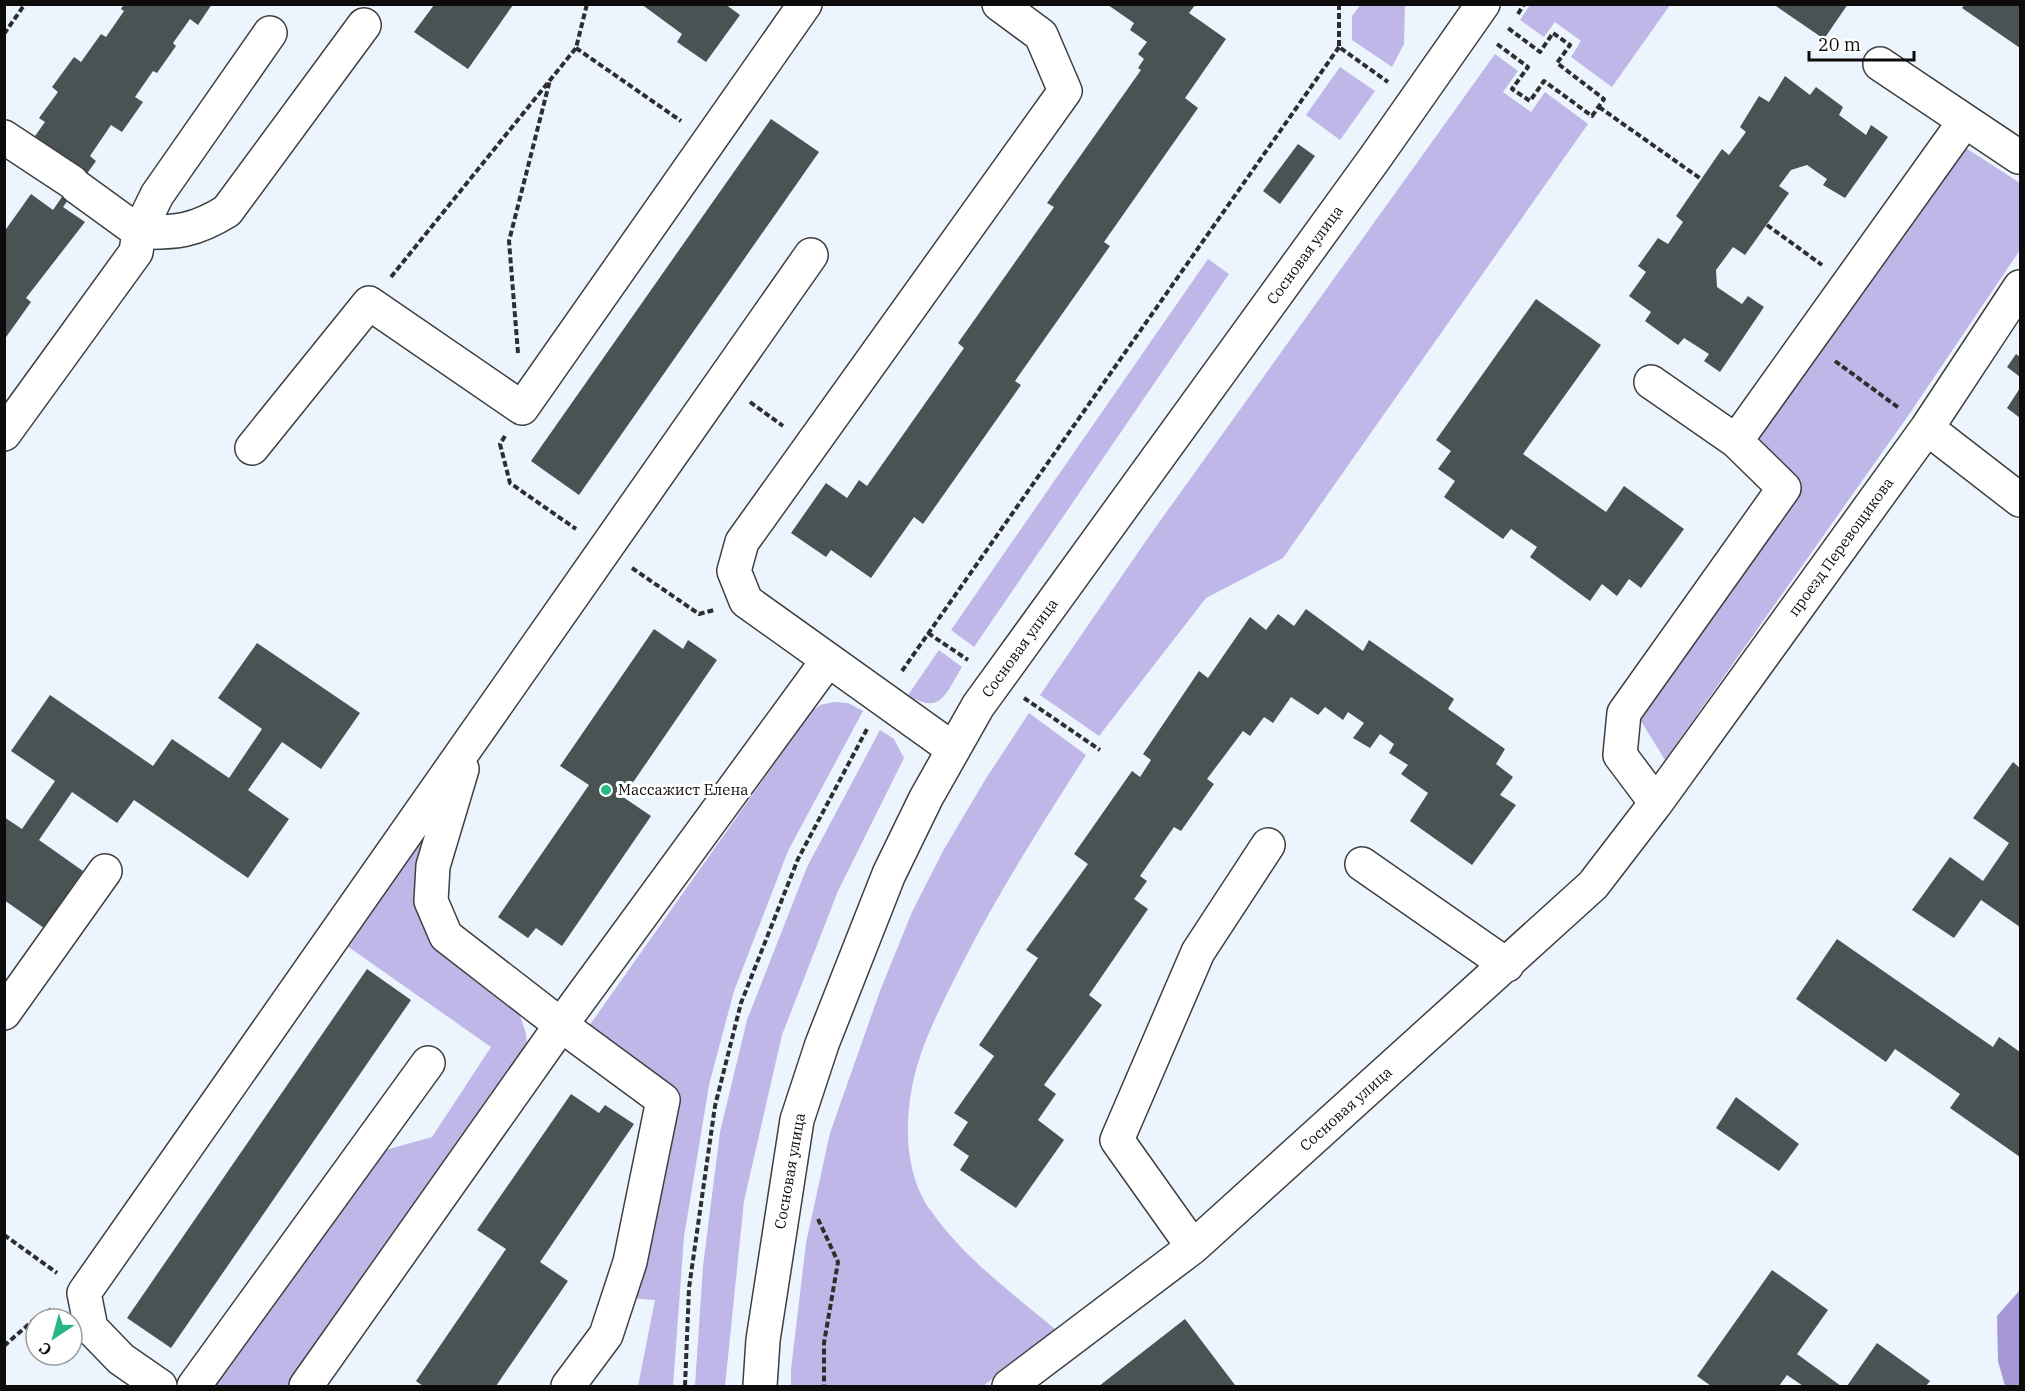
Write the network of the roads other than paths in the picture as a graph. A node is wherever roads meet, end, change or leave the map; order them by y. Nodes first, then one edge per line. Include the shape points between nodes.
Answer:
1 (805, 4) edge
2 (999, 4) edge
3 (1483, 4) edge
4 (364, 25) dead end
5 (270, 33) dead end
6 (1880, 64) dead end
7 (1964, 122) junction
8 (5, 139) edge
9 (2020, 155) edge
10 (139, 232) junction
11 (811, 255) dead end
12 (2020, 287) edge
13 (1651, 382) dead end
14 (1927, 428) junction
15 (4, 434) edge
16 (1736, 441) junction
17 (252, 448) dead end
18 (2020, 500) edge
19 (828, 660) junction
20 (469, 745) junction
21 (953, 749) junction
22 (1656, 802) junction
23 (1268, 845) dead end
24 (1362, 864) dead end
25 (105, 871) dead end
26 (1507, 965) junction
27 (4, 1013) edge
28 (561, 1025) junction
29 (428, 1062) dead end
30 (1193, 1247) junction
31 (321, 1381) edge
32 (160, 1386) edge
33 (194, 1386) edge
34 (568, 1386) edge
35 (760, 1386) edge
36 (1009, 1386) edge

1 - 17 street via 522,408 369,303
2 - 19 street via 1041,34 1065,91 741,542 734,571 746,601
3 - 21 street, Сосновая улица via 978,706
4 - 10 street via 227,211 206,225 182,232
5 - 10 street via 157,195
6 - 7 street
7 - 9 street
7 - 16 street
8 - 10 street
10 - 15 street via 136,252
11 - 20 street
12 - 14 street, проезд Перевощикова
13 - 16 street
14 - 18 street
14 - 22 street, проезд Перевощикова
16 - 22 street via 1784,488 1624,713 1620,755
19 - 21 street
19 - 28 street
20 - 28 street via 433,866 431,901 446,936
20 - 32 street via 84,1293 90,1328 121,1359
21 - 35 street, Сосновая улица via 889,874 822,1044 797,1120 763,1340
22 - 26 street, Сосновая улица via 1593,885
23 - 30 street via 1198,952 1117,1140
24 - 26 street
25 - 27 street
26 - 30 street, Сосновая улица
28 - 31 street
28 - 34 street via 663,1100 627,1273 606,1335
29 - 33 street
30 - 36 street, Сосновая улица

